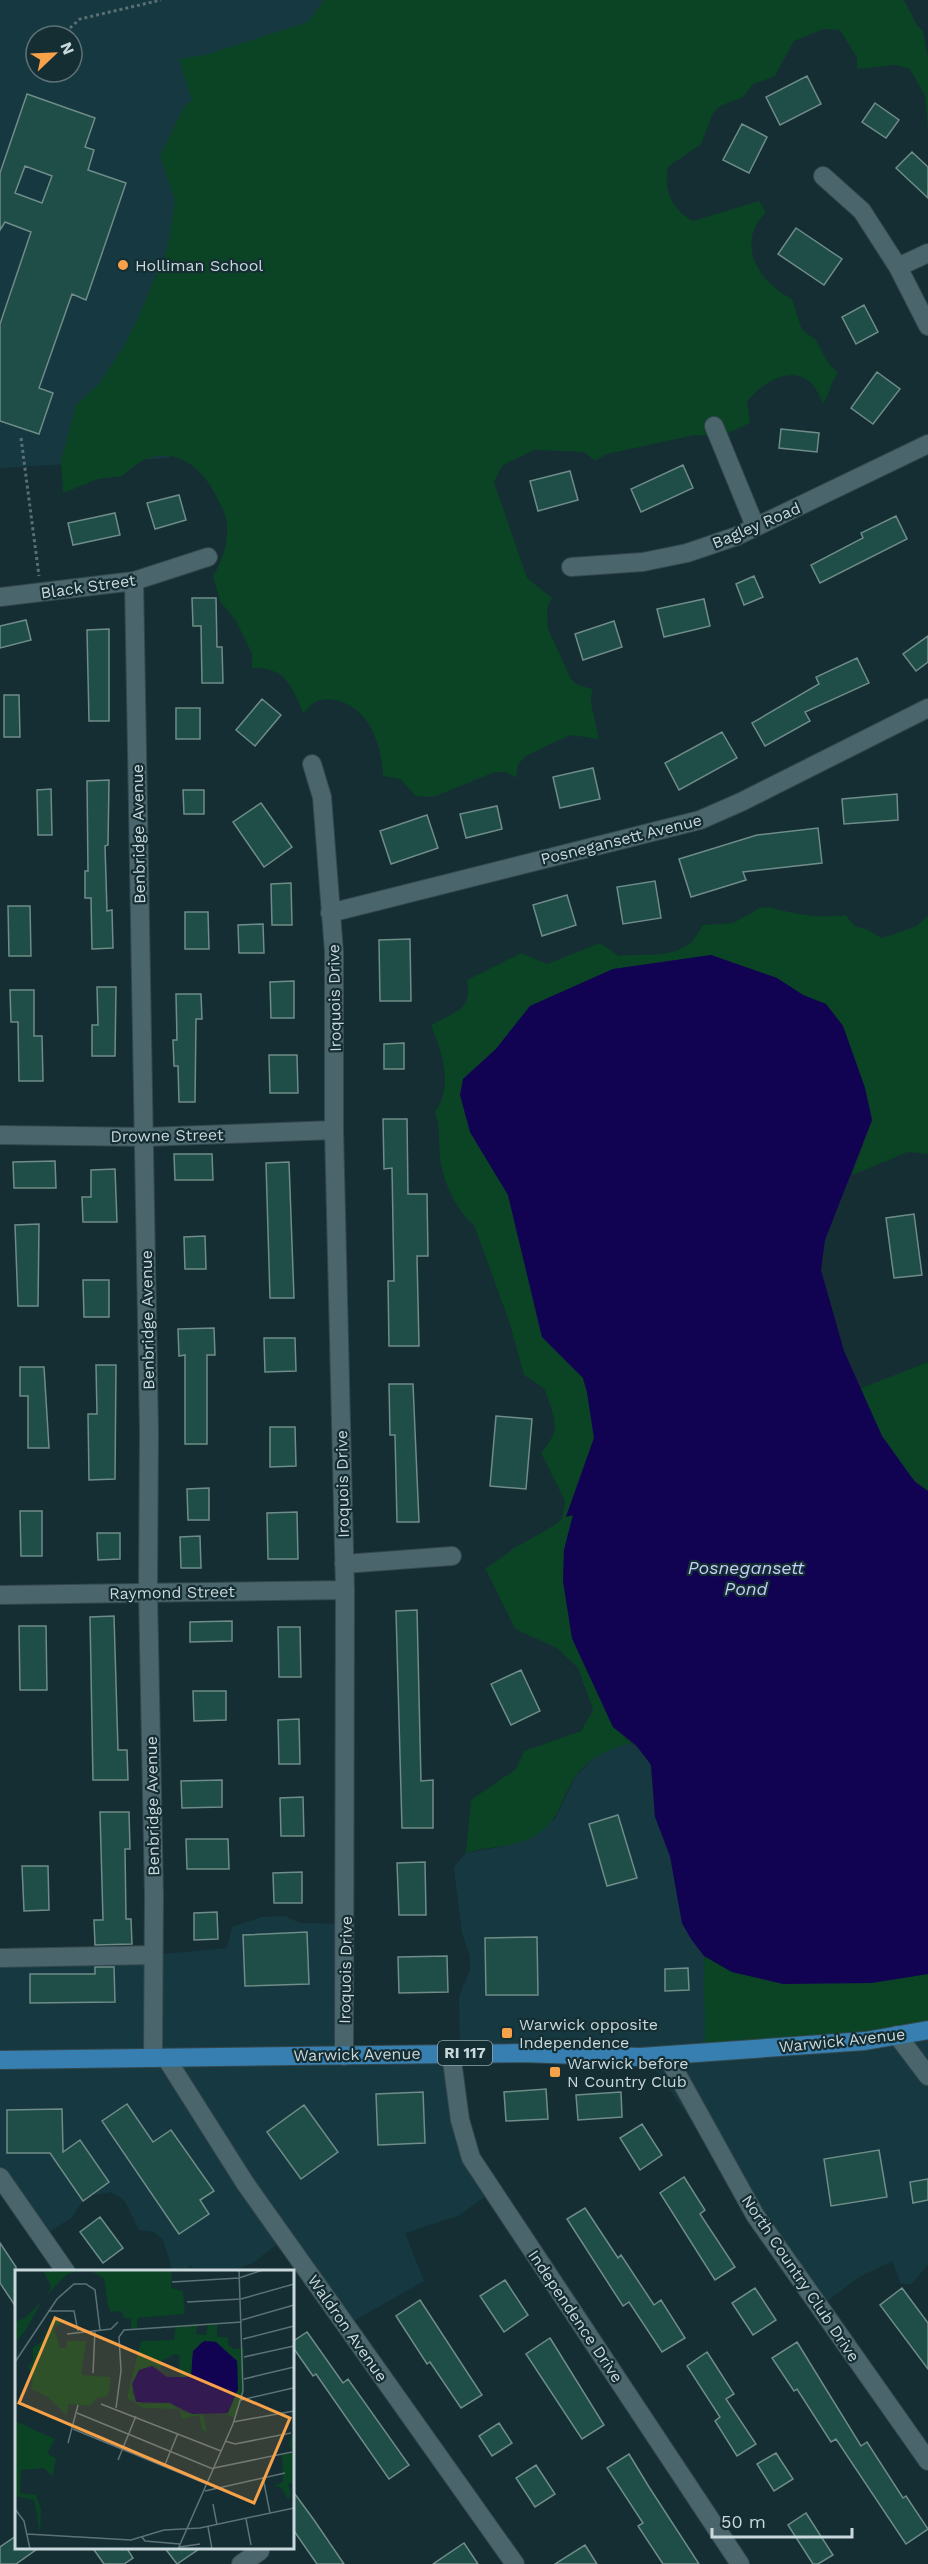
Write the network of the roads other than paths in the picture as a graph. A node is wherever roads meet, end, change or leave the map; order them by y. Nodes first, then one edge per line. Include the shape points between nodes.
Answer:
1 (823, 176) dead end
2 (928, 253) edge
3 (898, 267) junction
4 (928, 326) edge
5 (714, 426) dead end
6 (928, 444) edge
7 (755, 526) junction
8 (208, 557) dead end
9 (571, 567) dead end
10 (134, 581) junction
11 (0, 597) edge
12 (928, 708) edge
13 (312, 764) dead end
14 (330, 913) junction
15 (334, 1130) junction
16 (0, 1135) edge
17 (145, 1137) junction
18 (452, 1557) dead end
19 (344, 1564) junction
20 (345, 1590) junction
21 (148, 1593) junction
22 (0, 1594) edge
23 (153, 1954) junction
24 (0, 1958) edge
25 (928, 2030) edge
26 (897, 2035) junction
27 (451, 2053) junction
28 (344, 2056) junction
29 (667, 2056) junction
30 (159, 2058) junction
31 (0, 2060) edge
32 (928, 2076) edge
33 (0, 2177) edge
34 (65, 2270) edge
35 (928, 2461) edge
36 (262, 2554) edge
37 (241, 2564) edge
38 (515, 2564) edge
39 (740, 2564) edge

1 - 3 street via 862,211
2 - 3 street
3 - 4 street
5 - 7 street
6 - 7 street, Bagley Road
7 - 9 street, Bagley Road via 687,553 643,562
8 - 10 street, Black Street
10 - 11 street, Black Street
10 - 17 street, Benbridge Avenue
12 - 14 street, Posnegansett Avenue via 700,820
13 - 14 street, Iroquois Drive via 322,797
14 - 15 street, Iroquois Drive via 334,952
15 - 17 street, Drowne Street
15 - 19 street, Iroquois Drive
16 - 17 street, Drowne Street
17 - 21 street, Benbridge Avenue
18 - 19 street
19 - 20 street, Iroquois Drive
20 - 21 street, Raymond Street
20 - 28 street, Iroquois Drive
21 - 22 street, Raymond Street
21 - 23 street, Benbridge Avenue
23 - 24 street
23 - 30 street, Benbridge Avenue
25 - 26 main road, Warwick Avenue / RI 117
26 - 29 main road, Warwick Avenue / RI 117 via 865,2041
26 - 32 street
27 - 28 main road, Warwick Avenue / RI 117
27 - 29 main road, Warwick Avenue / RI 117
27 - 39 street, Independence Drive via 460,2120 471,2158
28 - 30 main road, Warwick Avenue / RI 117
29 - 35 street, North Country Club Drive via 754,2215
30 - 31 main road, Warwick Avenue / RI 117
30 - 38 street, Waldron Avenue
33 - 34 street
36 - 37 street

